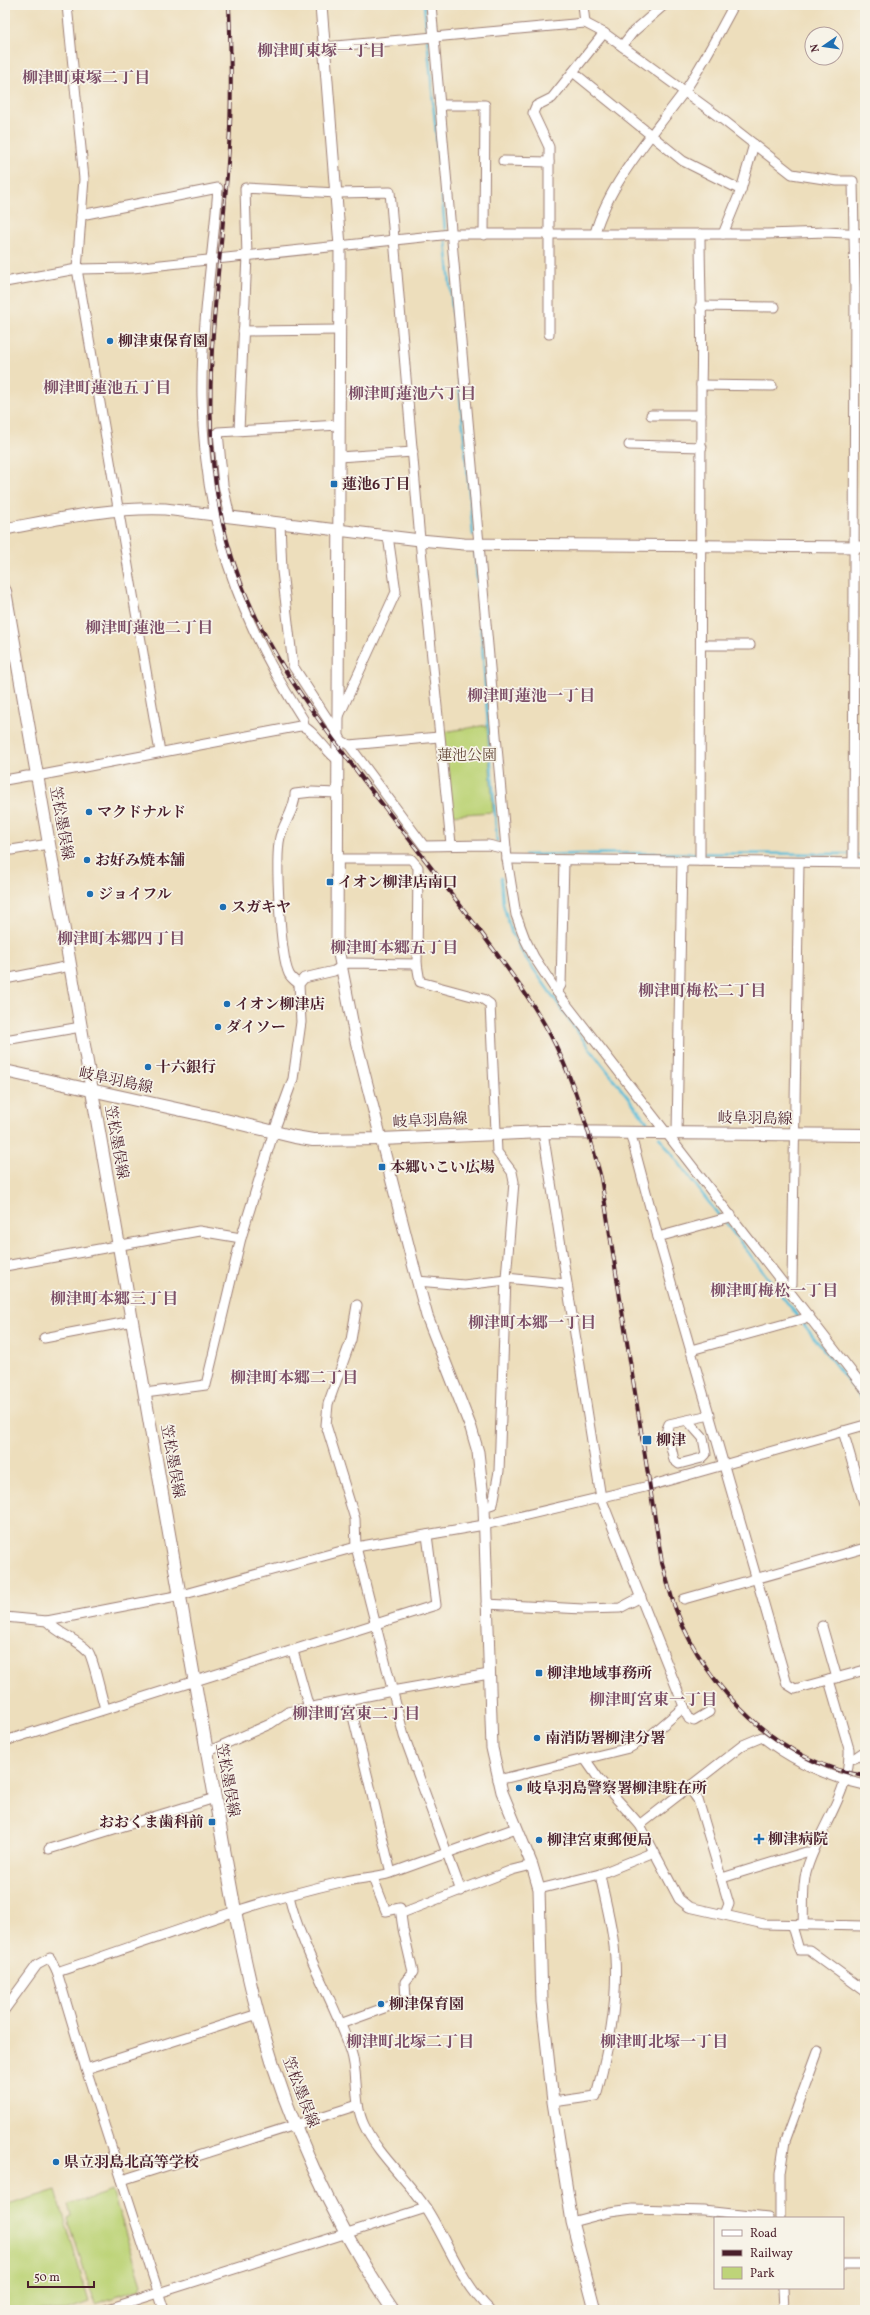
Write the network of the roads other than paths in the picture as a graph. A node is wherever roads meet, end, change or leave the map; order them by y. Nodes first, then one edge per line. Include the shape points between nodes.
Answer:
1 (67, 5) edge
2 (321, 5) edge
3 (431, 5) edge
4 (583, 5) edge
5 (664, 5) edge
6 (734, 5) edge
7 (585, 23) junction
8 (604, 33) junction
9 (434, 37) junction
10 (622, 46) junction
11 (325, 47) junction
12 (573, 72) junction
13 (684, 92) junction
14 (440, 105) junction
15 (651, 134) junction
16 (754, 144) junction
17 (503, 161) dead end
18 (549, 162) junction
19 (741, 190) junction
20 (337, 193) junction
21 (81, 216) junction
22 (595, 233) junction
23 (451, 234) junction
24 (548, 234) junction
25 (700, 234) junction
26 (723, 234) junction
27 (854, 234) junction
28 (865, 234) edge
29 (484, 235) junction
30 (394, 240) junction
31 (340, 246) junction
32 (246, 256) junction
33 (213, 260) junction
34 (77, 269) junction
35 (5, 282) edge
36 (700, 306) junction
37 (775, 307) dead end
38 (340, 330) junction
39 (243, 331) junction
40 (549, 334) dead end
41 (701, 385) junction
42 (772, 386) dead end
43 (651, 415) dead end
44 (701, 416) junction
45 (339, 425) junction
46 (239, 430) junction
47 (629, 445) dead end
48 (702, 447) junction
49 (412, 452) junction
50 (339, 457) junction
51 (119, 509) junction
52 (213, 514) junction
53 (230, 517) junction
54 (280, 523) junction
55 (5, 529) edge
56 (338, 530) junction
57 (388, 536) junction
58 (420, 540) junction
59 (479, 544) junction
60 (701, 546) junction
61 (853, 547) junction
62 (865, 547) edge
63 (5, 590) edge
64 (701, 645) junction
65 (750, 645) dead end
66 (10, 648) edge
67 (338, 720) junction
68 (304, 726) junction
69 (338, 732) junction
70 (439, 737) junction
71 (349, 745) junction
72 (160, 752) junction
73 (338, 760) junction
74 (38, 776) junction
75 (5, 780) edge
76 (337, 793) junction
77 (49, 844) junction
78 (451, 844) junction
79 (506, 848) junction
80 (5, 851) edge
81 (338, 859) junction
82 (507, 859) junction
83 (564, 861) junction
84 (682, 861) junction
85 (700, 862) junction
86 (854, 862) junction
87 (865, 862) edge
88 (799, 863) junction
89 (417, 964) junction
90 (70, 966) junction
91 (340, 967) junction
92 (5, 979) edge
93 (300, 984) junction
94 (557, 992) junction
95 (81, 1027) junction
96 (5, 1040) edge
97 (5, 1071) edge
98 (92, 1092) junction
99 (274, 1131) junction
100 (495, 1132) junction
101 (543, 1132) junction
102 (630, 1132) junction
103 (673, 1133) junction
104 (795, 1134) junction
105 (865, 1135) edge
106 (381, 1139) junction
107 (731, 1215) junction
108 (658, 1237) junction
109 (241, 1238) junction
110 (119, 1245) junction
111 (5, 1266) edge
112 (506, 1279) junction
113 (417, 1281) junction
114 (566, 1284) junction
115 (789, 1290) junction
116 (357, 1305) dead end
117 (808, 1315) junction
118 (133, 1321) junction
119 (44, 1338) dead end
120 (691, 1350) junction
121 (865, 1389) edge
122 (145, 1393) junction
123 (710, 1415) junction
124 (687, 1420) junction
125 (865, 1425) edge
126 (843, 1431) junction
127 (723, 1465) junction
128 (863, 1493) edge
129 (601, 1498) junction
130 (484, 1507) junction
131 (865, 1507) edge
132 (484, 1525) junction
133 (427, 1535) junction
134 (356, 1547) junction
135 (865, 1548) edge
136 (756, 1580) junction
137 (181, 1595) junction
138 (641, 1597) junction
139 (684, 1599) dead end
140 (486, 1604) junction
141 (5, 1617) edge
142 (47, 1621) junction
143 (376, 1625) junction
144 (822, 1626) dead end
145 (293, 1651) junction
146 (865, 1670) edge
147 (489, 1674) junction
148 (833, 1679) junction
149 (195, 1682) junction
150 (392, 1691) junction
151 (349, 1700) junction
152 (684, 1707) junction
153 (105, 1708) junction
154 (310, 1708) junction
155 (709, 1712) dead end
156 (5, 1741) edge
157 (865, 1751) edge
158 (207, 1752) junction
159 (585, 1758) junction
160 (849, 1759) junction
161 (498, 1780) junction
162 (845, 1781) junction
163 (865, 1785) edge
164 (689, 1787) junction
165 (215, 1798) junction
166 (640, 1825) junction
167 (516, 1828) junction
168 (49, 1849) dead end
169 (446, 1852) junction
170 (654, 1852) junction
171 (813, 1852) junction
172 (532, 1865) junction
173 (391, 1873) junction
174 (600, 1874) junction
175 (373, 1878) junction
176 (722, 1878) junction
177 (539, 1890) junction
178 (461, 1891) junction
179 (289, 1896) junction
180 (235, 1913) junction
181 (402, 1913) junction
182 (725, 1914) junction
183 (803, 1924) junction
184 (792, 1926) junction
185 (865, 1926) edge
186 (57, 1972) junction
187 (865, 1991) edge
188 (5, 2009) edge
189 (258, 2014) junction
190 (340, 2024) junction
191 (818, 2052) dead end
192 (86, 2069) junction
193 (553, 2102) junction
194 (358, 2105) junction
195 (296, 2126) junction
196 (122, 2180) junction
197 (426, 2208) junction
198 (759, 2217) edge
199 (780, 2217) edge
200 (572, 2222) junction
201 (348, 2234) junction
202 (844, 2265) edge
203 (865, 2265) edge
204 (783, 2289) edge
205 (158, 2293) junction
206 (105, 2310) edge
207 (164, 2310) edge
208 (393, 2310) edge
209 (490, 2310) edge
210 (595, 2310) edge
211 (784, 2310) edge

1 - 21 street via 84,179
2 - 11 street
3 - 9 street
4 - 7 street
5 - 10 street via 633,32
6 - 13 street
7 - 8 street
7 - 9 street
8 - 10 street
8 - 12 street
9 - 11 street
9 - 14 street
10 - 13 street
11 - 20 street
12 - 15 street
12 - 18 street via 552,98 536,106 533,113 547,139
13 - 15 street
13 - 16 street
14 - 23 street
14 - 29 street via 485,105
15 - 19 street via 682,161
15 - 22 street via 620,182
16 - 19 street
16 - 27 street via 792,174 853,181
17 - 18 street
18 - 24 street
19 - 26 street
20 - 30 street via 390,192
20 - 31 street
20 - 32 street via 245,188
21 - 33 street via 218,188
21 - 34 street
22 - 24 street
22 - 25 street
23 - 29 street
23 - 30 street
23 - 59 street
24 - 29 street
24 - 40 street
25 - 26 street
25 - 36 street
26 - 27 street
27 - 28 street
27 - 61 street
30 - 31 street
30 - 49 street
31 - 32 street
31 - 38 street
32 - 33 street
32 - 39 street
33 - 34 street via 133,268
33 - 52 street via 202,395 204,453
34 - 35 street
34 - 51 street
36 - 37 street
36 - 41 street via 703,338
38 - 39 street
38 - 45 street
39 - 46 street
41 - 42 street
41 - 44 street
43 - 44 street
44 - 48 street
45 - 46 street
45 - 50 street
46 - 53 street via 218,432 223,485
47 - 48 street
48 - 60 street
49 - 50 street
49 - 58 street
50 - 56 street
51 - 52 street via 165,508
51 - 55 street
51 - 72 street
52 - 53 street
52 - 68 street via 229,568 252,630 276,678 303,719
53 - 54 street
54 - 56 street
54 - 69 street via 282,571 294,666
56 - 57 street
56 - 67 street
57 - 58 street
57 - 67 street via 396,592
58 - 59 street
58 - 70 street
59 - 60 street
59 - 79 street
60 - 61 street
60 - 64 street
61 - 62 street
61 - 86 street
63 - 66 main road, 笠松墨俣線
64 - 65 street
64 - 85 street
66 - 74 main road, 笠松墨俣線
67 - 69 street
68 - 72 street
68 - 73 street via 330,756
69 - 71 street via 342,740
69 - 73 street
70 - 71 street
70 - 78 street
71 - 78 street via 424,846
72 - 74 street
73 - 76 street
74 - 75 street
74 - 77 main road, 笠松墨俣線
76 - 81 street
76 - 93 street via 295,794 295,802 280,837 282,943 288,973
77 - 80 street
77 - 90 main road, 笠松墨俣線
78 - 79 street
79 - 82 street
81 - 89 street via 411,859 418,867
81 - 91 street via 337,944
82 - 83 street
82 - 94 street via 516,914 525,939
83 - 84 street
83 - 94 street via 562,985
84 - 85 street
84 - 103 street
85 - 88 street
86 - 87 street
86 - 88 street
88 - 104 street
89 - 91 street via 347,963
89 - 100 street via 420,982 483,999 490,1004
90 - 92 street
90 - 95 main road, 笠松墨俣線
91 - 93 street via 304,978
91 - 106 street
93 - 99 street via 301,1022 298,1051 293,1079
94 - 103 street
95 - 96 street
95 - 98 main road, 笠松墨俣線
97 - 98 main road, 岐阜羽島線
98 - 99 main road, 岐阜羽島線
98 - 110 main road, 笠松墨俣線
99 - 106 main road, 岐阜羽島線 via 313,1140
99 - 109 street
100 - 101 main road, 岐阜羽島線
100 - 106 main road, 岐阜羽島線
100 - 112 street via 497,1152 512,1172 514,1182
101 - 102 main road, 岐阜羽島線
101 - 114 street
102 - 103 main road, 岐阜羽島線
102 - 108 street
103 - 104 main road, 岐阜羽島線
103 - 107 street
104 - 105 main road, 岐阜羽島線
104 - 115 street via 792,1284
106 - 113 street
107 - 108 street
107 - 115 street
108 - 120 street
109 - 110 street via 199,1231
109 - 122 street via 206,1385
110 - 111 street
110 - 118 main road, 笠松墨俣線
112 - 113 street via 464,1285
112 - 114 street
112 - 130 street via 499,1471 493,1504
113 - 130 street via 471,1428 478,1452
114 - 129 street
115 - 117 street
116 - 134 street via 351,1340 328,1404 326,1425 355,1519
117 - 120 street via 803,1319
117 - 121 street
118 - 119 street
118 - 122 main road, 笠松墨俣線
120 - 123 street
122 - 137 main road, 笠松墨俣線
123 - 124 street
123 - 127 street
124 - 124 street via 703,1438 706,1454 702,1458 679,1464 674,1460 667,1429 669,1424
125 - 126 street
126 - 127 street
126 - 128 street
127 - 129 street
127 - 136 street
128 - 131 street
129 - 132 street
129 - 138 street
130 - 132 street
132 - 133 street
132 - 140 street
133 - 134 street
133 - 143 street via 436,1605
134 - 137 street
134 - 143 street
135 - 136 street
136 - 139 street
136 - 148 street via 787,1684 795,1689
137 - 142 street
137 - 149 main road, 笠松墨俣線
138 - 140 street via 620,1608 583,1609
138 - 152 street
140 - 147 street
141 - 142 street
142 - 153 street via 53,1629 87,1650 93,1659 96,1680
143 - 145 street
143 - 150 street
144 - 148 street
145 - 149 street
145 - 154 street
146 - 148 street
147 - 150 street
147 - 161 street via 492,1748
148 - 160 street
149 - 153 street
149 - 158 main road, 笠松墨俣線
150 - 151 street
150 - 169 street via 411,1757
151 - 154 street
151 - 173 street
152 - 155 street via 689,1720 694,1721
152 - 159 street via 650,1736 629,1748
153 - 156 street
154 - 158 street via 288,1712 270,1724
157 - 160 street
158 - 165 main road, 笠松墨俣線
159 - 161 street
159 - 166 street via 599,1779
160 - 162 street
161 - 167 street
162 - 163 street
162 - 164 street via 790,1758 762,1737 743,1744
162 - 171 street
164 - 166 street
164 - 176 street via 698,1800
165 - 168 street
165 - 180 main road, 笠松墨俣線
166 - 170 street
167 - 169 street
167 - 172 street
169 - 173 street
169 - 178 street
170 - 174 street
170 - 182 street via 679,1899 689,1907
171 - 176 street
171 - 183 street via 806,1874
172 - 177 street
172 - 178 street via 512,1870
173 - 175 street
174 - 177 street
174 - 193 street via 616,1958 612,2031 596,2096
175 - 179 street via 342,1882
175 - 181 street via 386,1911 400,1908
176 - 182 street via 729,1904
177 - 193 street via 542,2002
178 - 181 street
179 - 180 street
179 - 190 street via 295,1920
180 - 186 street
180 - 189 main road, 笠松墨俣線
181 - 190 street via 413,1972 405,1982 406,2000
182 - 184 street via 764,1924
183 - 184 street
183 - 185 street
184 - 187 street via 799,1950 809,1950
186 - 188 street via 50,1958 37,1965
186 - 192 street
189 - 192 street
189 - 195 main road, 笠松墨俣線 via 274,2070
190 - 194 street via 352,2052
191 - 199 street via 785,2141 780,2173
192 - 196 street
193 - 200 street
194 - 195 street
194 - 197 street via 364,2125 372,2139
195 - 196 street
195 - 201 main road, 笠松墨俣線 via 320,2181
196 - 205 street
197 - 201 street
197 - 209 street via 458,2267
198 - 200 street via 704,2211 633,2209
200 - 210 street
201 - 205 street
201 - 208 main road, 笠松墨俣線
202 - 203 street
204 - 211 street
205 - 206 street
205 - 207 street

